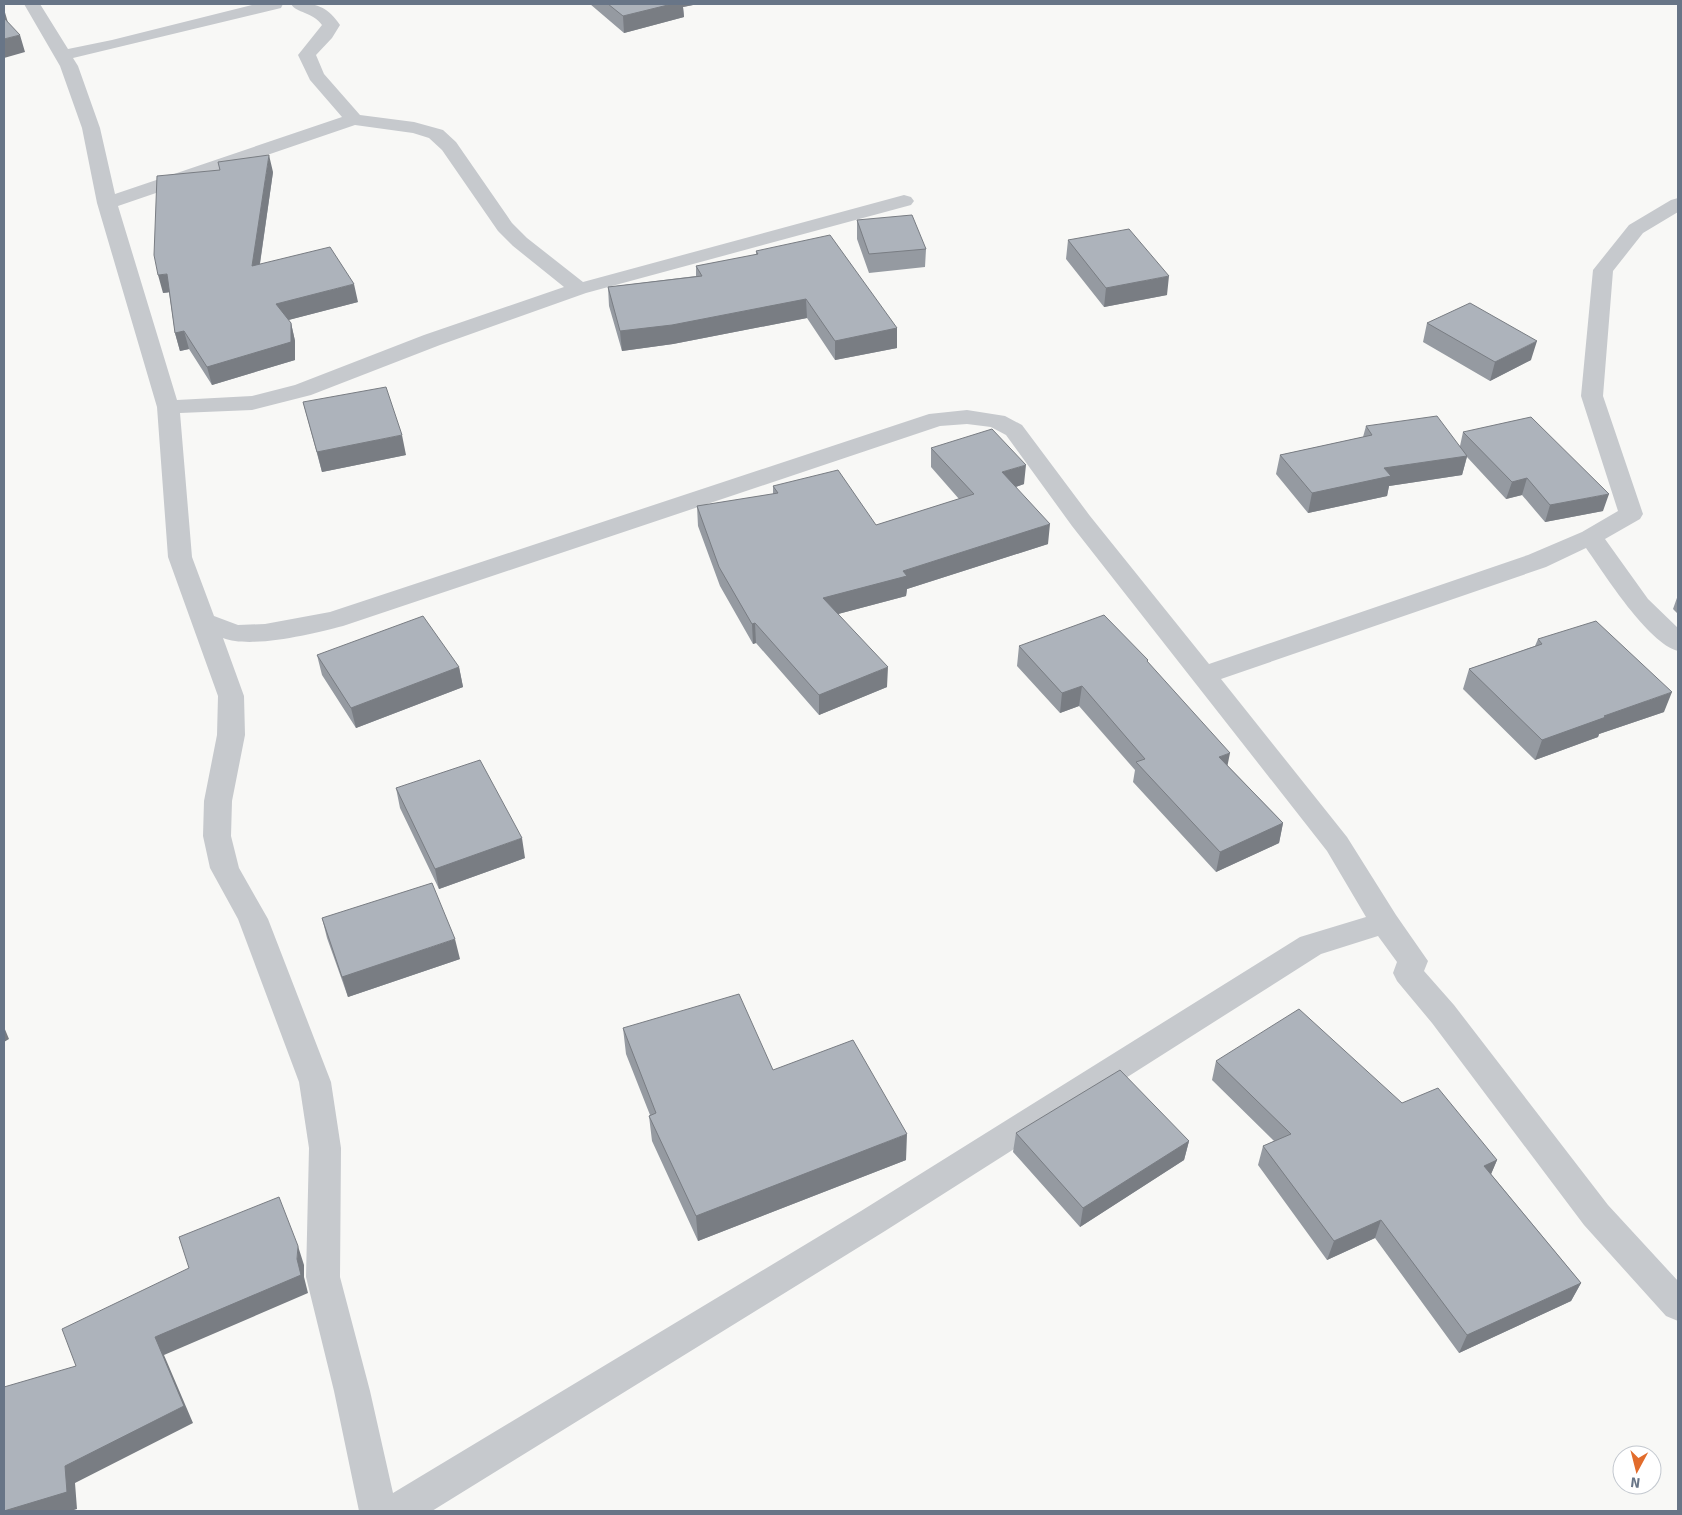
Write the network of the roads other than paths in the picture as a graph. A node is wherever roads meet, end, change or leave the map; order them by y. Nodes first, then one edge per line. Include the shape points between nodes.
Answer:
1 (32, 4) edge
2 (275, 4) edge
3 (299, 4) edge
4 (63, 55) junction
5 (354, 118) junction
6 (904, 202) dead end
7 (108, 203) junction
8 (1678, 204) edge
9 (579, 289) junction
10 (168, 407) junction
11 (1591, 537) junction
12 (205, 622) junction
13 (1678, 642) edge
14 (1203, 676) junction
15 (1385, 923) junction
16 (1678, 1306) edge
17 (378, 1511) edge
18 (398, 1511) edge

1 - 4 street
2 - 4 street
3 - 5 street via 313,8 331,25 327,35 311,47 307,55 316,76
4 - 7 street via 91,128
5 - 7 street
5 - 9 street via 436,134 449,146 505,227
6 - 9 street
7 - 10 street
8 - 11 street via 1636,229 1603,270 1592,396 1631,514
9 - 10 street via 432,340 303,390 252,403
10 - 12 street via 180,558
11 - 13 street via 1640,605
11 - 14 street via 1537,561
12 - 14 street via 236,634 265,633 334,620 937,419 967,417 997,421 1014,430
12 - 17 street via 231,696 231,735 218,801 217,836 224,868 253,918 315,1082 325,1148 323,1277
14 - 15 street via 1337,844
15 - 16 street via 1412,961 1408,973 1596,1215
15 - 18 street via 1311,946 874,1221

